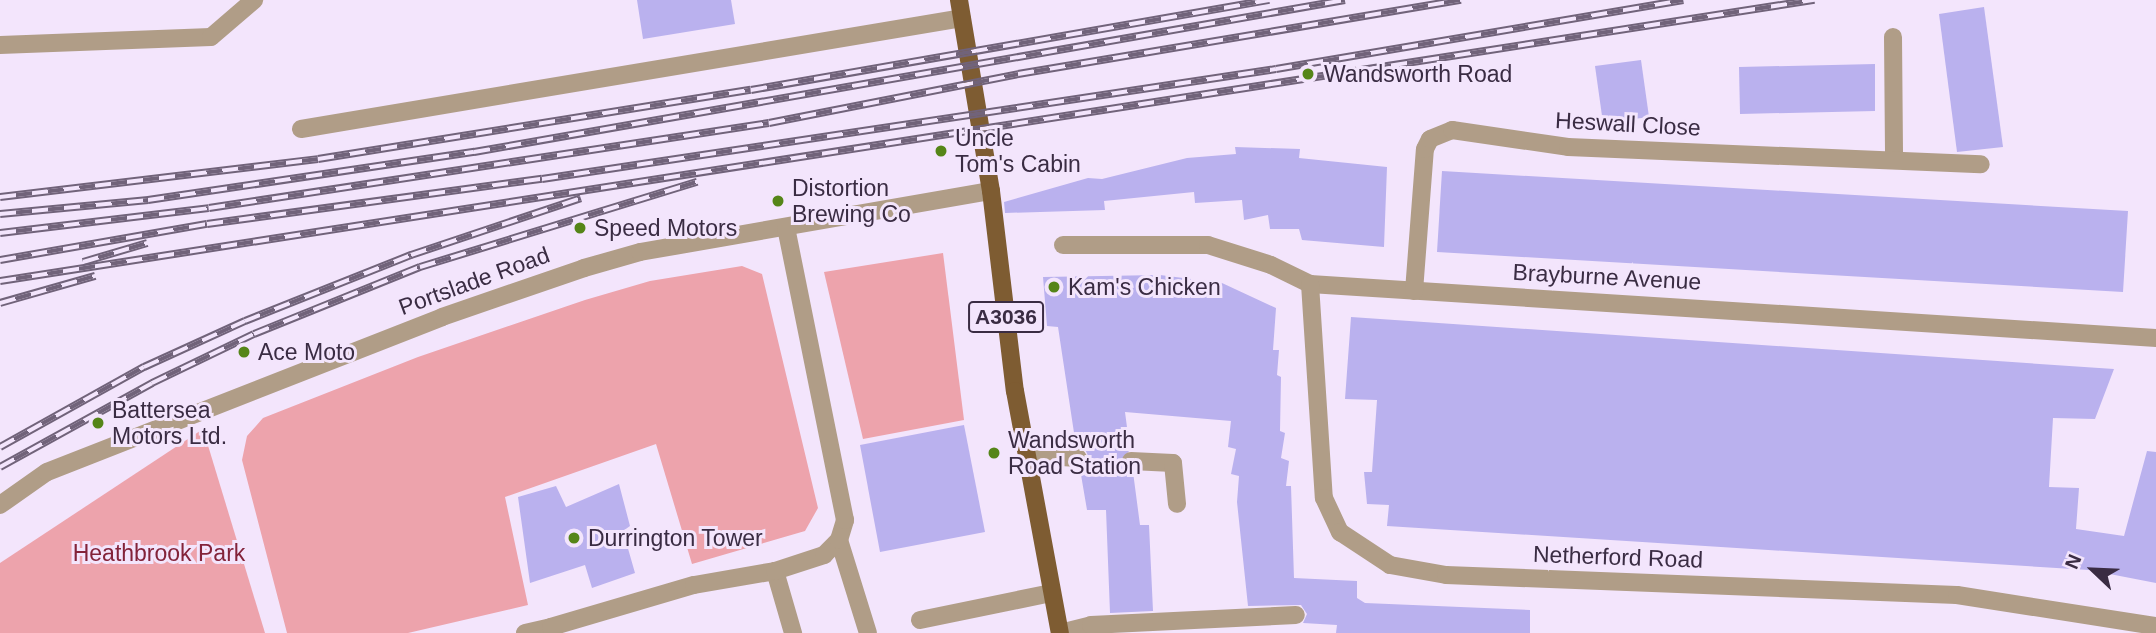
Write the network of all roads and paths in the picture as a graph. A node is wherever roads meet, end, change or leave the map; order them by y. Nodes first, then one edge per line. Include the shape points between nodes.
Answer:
1 (254, 0) edge
2 (961, 9) edge
3 (1893, 37) dead end
4 (0, 45) edge
5 (301, 129) dead end
6 (1894, 159) junction
7 (1981, 164) dead end
8 (991, 191) junction
9 (786, 228) junction
10 (1063, 245) dead end
11 (1310, 284) junction
12 (1414, 292) junction
13 (2156, 338) edge
14 (1028, 456) junction
15 (1078, 458) dead end
16 (1131, 461) dead end
17 (1177, 504) dead end
18 (0, 505) edge
19 (839, 540) junction
20 (775, 571) junction
21 (1051, 593) junction
22 (1296, 615) dead end
23 (920, 620) dead end
24 (2156, 626) edge
25 (552, 630) edge
26 (525, 633) edge
27 (793, 633) edge
28 (868, 633) edge
29 (1060, 633) edge

1 - 4 street via 211,37
2 - 5 street
2 - 8 main road, A3036
3 - 6 street
6 - 7 street, Heswall Close
6 - 12 street, Heswall Close via 1568,147 1439,132 1430,139 1422,165
8 - 9 street, Portslade Road
8 - 14 main road, A3036 via 1015,391
9 - 18 street, Portslade Road via 640,251 442,317 47,472
9 - 19 street via 845,520
10 - 11 street, Brayburne Avenue via 1208,245 1271,265
11 - 12 street, Brayburne Avenue
11 - 24 street, Netherford Road via 1324,498 1340,532 1390,565 1446,575 1957,596
12 - 13 street, Brayburne Avenue
14 - 15 street
14 - 21 main road, A3036
16 - 17 street via 1173,463
19 - 20 street via 824,555
19 - 28 street
20 - 25 street via 694,585
20 - 27 street
21 - 23 street
21 - 29 main road, A3036
22 - 29 street via 1091,625
25 - 26 street

